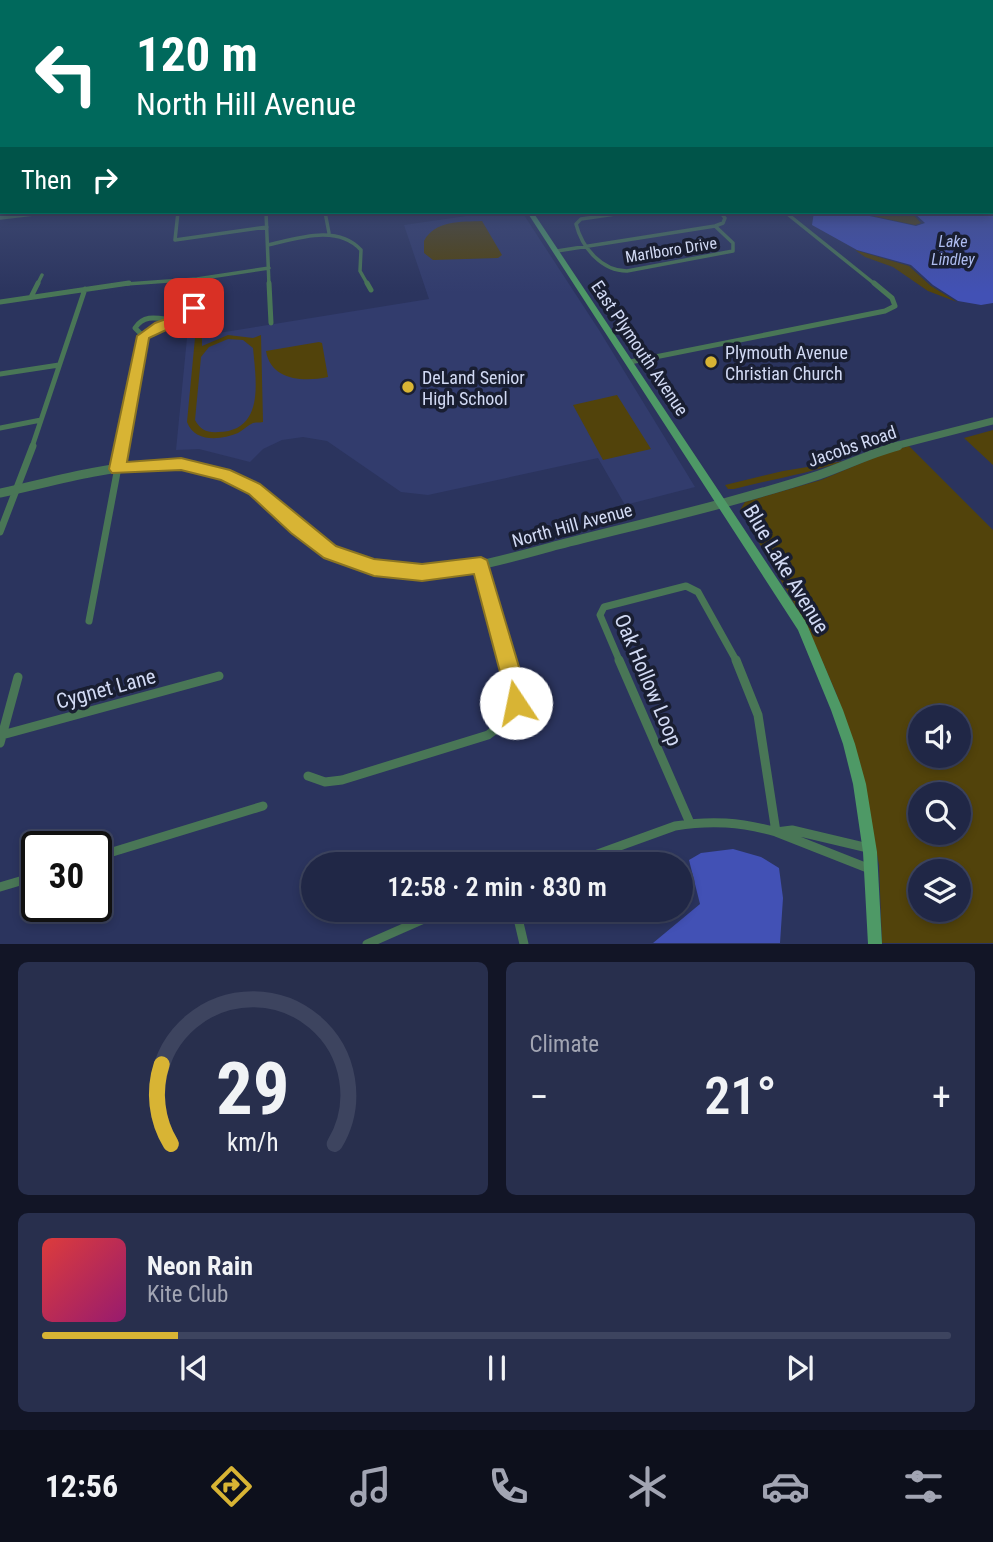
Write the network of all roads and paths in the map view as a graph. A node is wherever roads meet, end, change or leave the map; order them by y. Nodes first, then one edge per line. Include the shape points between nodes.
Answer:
1 (177, 214) edge
2 (266, 214) edge
3 (325, 214) edge
4 (531, 214) edge
5 (619, 214) edge
6 (722, 214) edge
7 (787, 214) edge
8 (715, 226) junction
9 (267, 227) junction
10 (328, 233) junction
11 (268, 245) junction
12 (588, 246) junction
13 (557, 251) junction
14 (269, 268) junction
15 (42, 275) dead end
16 (197, 279) junction
17 (85, 289) junction
18 (371, 290) dead end
19 (31, 297) junction
20 (0, 302) edge
21 (173, 320) junction
22 (271, 323) dead end
23 (143, 336) junction
24 (630, 362) junction
25 (59, 365) junction
26 (0, 374) edge
27 (41, 420) junction
28 (993, 421) edge
29 (0, 428) edge
30 (117, 469) junction
31 (18, 489) junction
32 (0, 493) edge
33 (722, 501) junction
34 (0, 532) edge
35 (481, 565) junction
36 (89, 621) dead end
37 (219, 676) dead end
38 (18, 677) dead end
39 (1, 739) edge
40 (308, 776) dead end
41 (263, 806) dead end
42 (690, 823) junction
43 (776, 832) junction
44 (870, 848) junction
45 (112, 852) edge
46 (602, 852) edge
47 (872, 869) junction
48 (21, 881) edge
49 (0, 887) edge
50 (416, 922) edge
51 (519, 922) edge
52 (367, 943) edge
53 (524, 943) edge
54 (875, 943) edge

1 - 9 street via 175,240
2 - 9 street
3 - 10 street
4 - 13 main road, East Plymouth Avenue
5 - 12 street via 577,222 576,229
6 - 8 street via 723,223
7 - 24 street via 895,306
8 - 12 street
8 - 12 street, Marlboro Drive via 733,243 733,251 627,271 605,267
9 - 11 street
10 - 11 street
10 - 18 street via 360,248 360,271
11 - 14 street
12 - 13 street
13 - 24 main road, East Plymouth Avenue
14 - 16 street
14 - 22 street
15 - 19 street
16 - 17 street
16 - 21 street via 192,312
17 - 19 street
17 - 25 street
19 - 20 street
21 - 23 street
21 - 23 street via 140,321 135,328
23 - 30 street
24 - 33 main road, East Plymouth Avenue
25 - 26 street
25 - 27 street
27 - 29 street
27 - 31 street
28 - 33 street, Jacobs Road via 889,448 819,475
30 - 31 street, North Hill Avenue
30 - 35 street, North Hill Avenue via 181,464 225,475 254,489 330,552 374,568 422,573
30 - 36 street
31 - 32 street, North Hill Avenue
31 - 34 street
33 - 35 street, North Hill Avenue
33 - 44 main road, Blue Lake Avenue via 802,626 831,693 855,764
35 - 40 street via 516,693 509,719 488,735 342,780 325,782
37 - 39 street, Cygnet Lane
38 - 39 street
41 - 45 street
42 - 43 street via 745,822
42 - 43 street, Oak Hollow Loop via 600,615 604,607 686,586 698,592 752,696
42 - 46 street
43 - 44 street via 792,830
43 - 47 street
44 - 47 main road, Blue Lake Avenue
47 - 54 main road, Blue Lake Avenue
48 - 49 street
50 - 52 street
51 - 53 street

